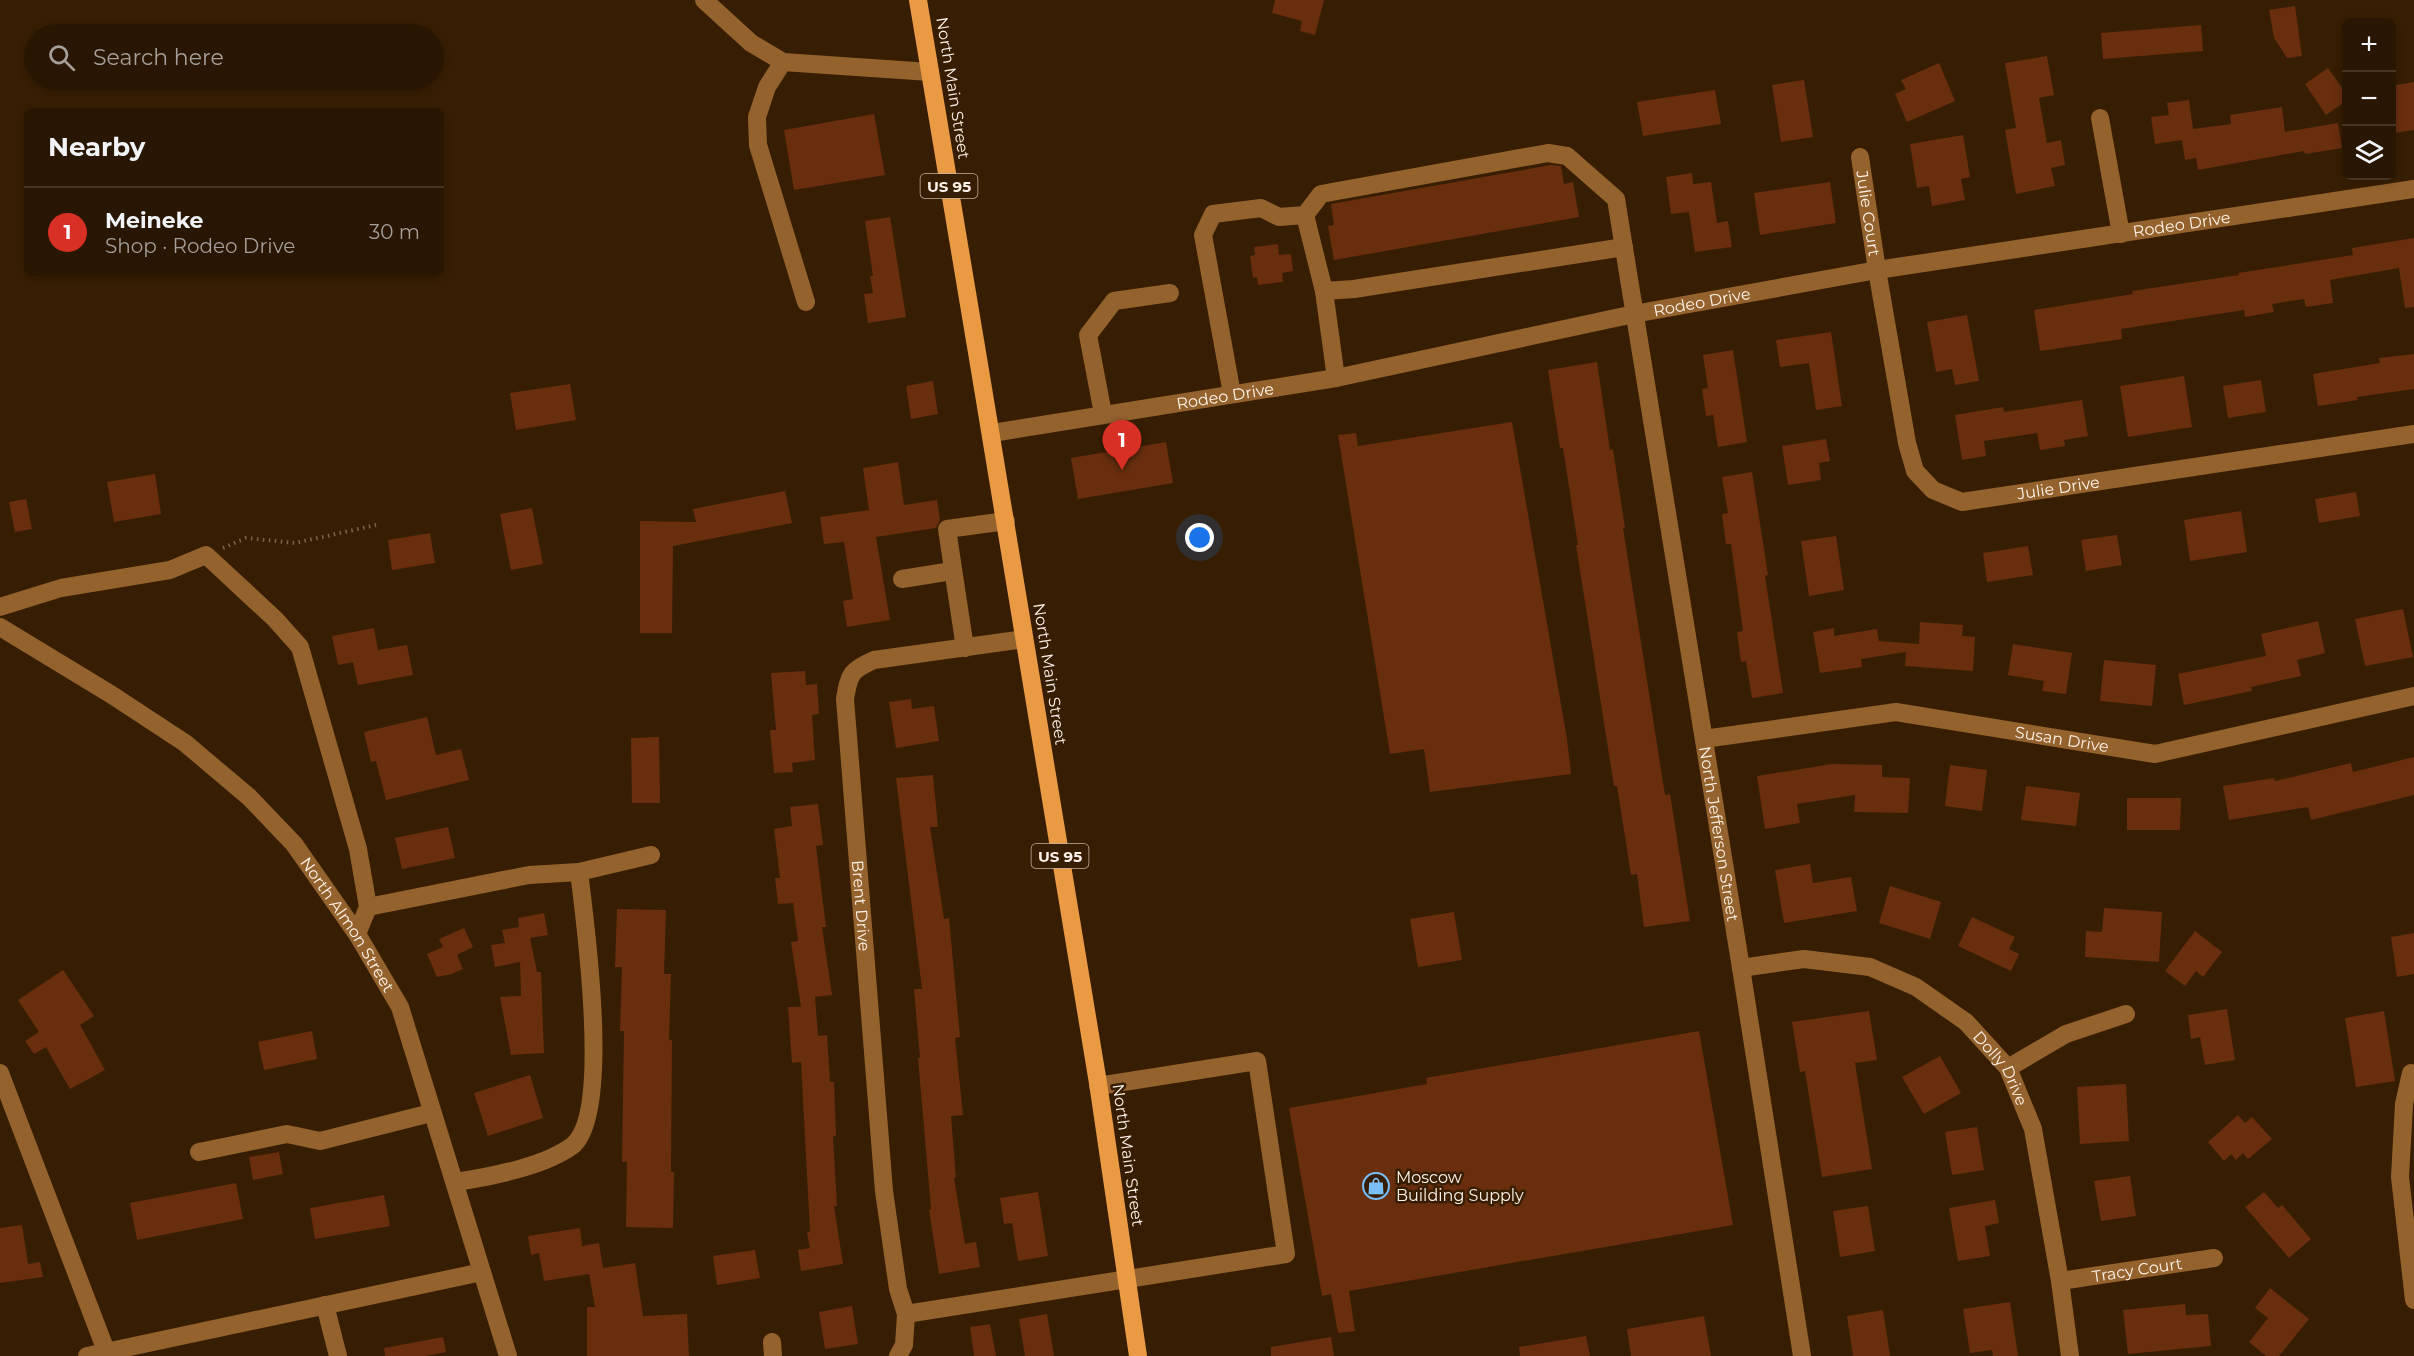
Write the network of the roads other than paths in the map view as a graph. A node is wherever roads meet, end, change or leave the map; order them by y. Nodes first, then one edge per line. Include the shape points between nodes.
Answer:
1 (704, 0) edge
2 (918, 0) edge
3 (783, 62) junction
4 (930, 72) junction
5 (2100, 118) dead end
6 (1860, 158) dead end
7 (2414, 189) edge
8 (1305, 215) junction
9 (2121, 234) junction
10 (1624, 247) junction
11 (1877, 270) junction
12 (1324, 291) junction
13 (1170, 292) dead end
14 (806, 302) dead end
15 (1634, 314) junction
16 (1336, 378) junction
17 (1232, 394) junction
18 (1103, 414) junction
19 (992, 433) junction
20 (2414, 434) edge
21 (1006, 521) junction
22 (952, 571) junction
23 (902, 579) dead end
24 (0, 607) edge
25 (0, 627) edge
26 (1024, 639) junction
27 (965, 648) junction
28 (2414, 696) edge
29 (1704, 739) junction
30 (651, 855) dead end
31 (579, 872) junction
32 (368, 907) junction
33 (357, 934) junction
34 (1742, 968) junction
35 (2126, 1014) dead end
36 (2008, 1068) junction
37 (2411, 1072) dead end
38 (0, 1073) edge
39 (1098, 1086) junction
40 (431, 1113) junction
41 (199, 1152) dead end
42 (455, 1182) junction
43 (2214, 1258) dead end
44 (482, 1272) junction
45 (1126, 1280) junction
46 (2060, 1281) junction
47 (2414, 1300) edge
48 (325, 1305) junction
49 (906, 1314) junction
50 (108, 1355) edge
51 (87, 1356) edge
52 (338, 1356) edge
53 (508, 1356) edge
54 (898, 1356) edge
55 (1138, 1356) edge
56 (1802, 1356) edge
57 (2070, 1356) edge

1 - 3 street via 751,43
2 - 4 highway, North Main Street / US 95
3 - 4 street
3 - 14 street via 767,87 757,117 758,146
4 - 19 highway, North Main Street / US 95
5 - 9 street
6 - 11 street, Julie Court
7 - 9 street, Rodeo Drive
8 - 10 street, North Jefferson Street via 1321,194 1548,153 1567,156 1616,199
8 - 12 street
8 - 17 street via 1279,218 1261,208 1213,214 1203,235
9 - 11 street, Rodeo Drive
10 - 12 street
10 - 15 street, North Jefferson Street
11 - 15 street, Rodeo Drive
11 - 20 street, Julie Drive via 1915,471 1933,489 1962,502
12 - 16 street
13 - 18 street via 1114,301 1088,335
15 - 16 street, Rodeo Drive
15 - 29 street, North Jefferson Street
16 - 17 street, Rodeo Drive
17 - 18 street, Rodeo Drive
18 - 19 street, Rodeo Drive
19 - 21 highway, North Main Street / US 95
21 - 22 street via 947,529
21 - 26 highway, North Main Street / US 95
22 - 23 street
22 - 27 street
24 - 32 street via 62,588 170,570 206,555 300,647 358,849
25 - 33 street, North Almon Street via 185,743 249,797 294,844
26 - 27 street, Brent Drive
26 - 39 highway, North Main Street / US 95
27 - 49 street, Brent Drive via 874,660 856,667 848,680 845,699 884,1191 898,1289
28 - 29 street, Susan Drive via 2155,754 1896,712
29 - 34 street, North Jefferson Street
30 - 31 street
31 - 32 street via 529,875
31 - 42 street via 592,984 593,1072 585,1125 573,1145 551,1156 499,1175
32 - 33 street
33 - 40 street, North Almon Street via 400,1007
34 - 36 street, Dolly Drive via 1804,959 1870,967 1917,987 1966,1022
34 - 56 street, North Jefferson Street
35 - 36 street via 2066,1035
36 - 46 street, Dolly Drive via 2033,1129
37 - 47 street via 2404,1104 2400,1177
38 - 50 street
39 - 45 highway, North Main Street / US 95
39 - 45 street via 1257,1061 1286,1254
40 - 41 street via 320,1141 287,1134
40 - 42 street, North Almon Street
42 - 44 street, North Almon Street
43 - 46 street, Tracy Court
44 - 48 street
44 - 53 street, North Almon Street
45 - 49 street
45 - 55 highway, North Main Street / US 95
46 - 57 street, Dolly Drive
48 - 50 street
48 - 52 street
49 - 54 street, Brent Drive via 904,1345
50 - 51 street

